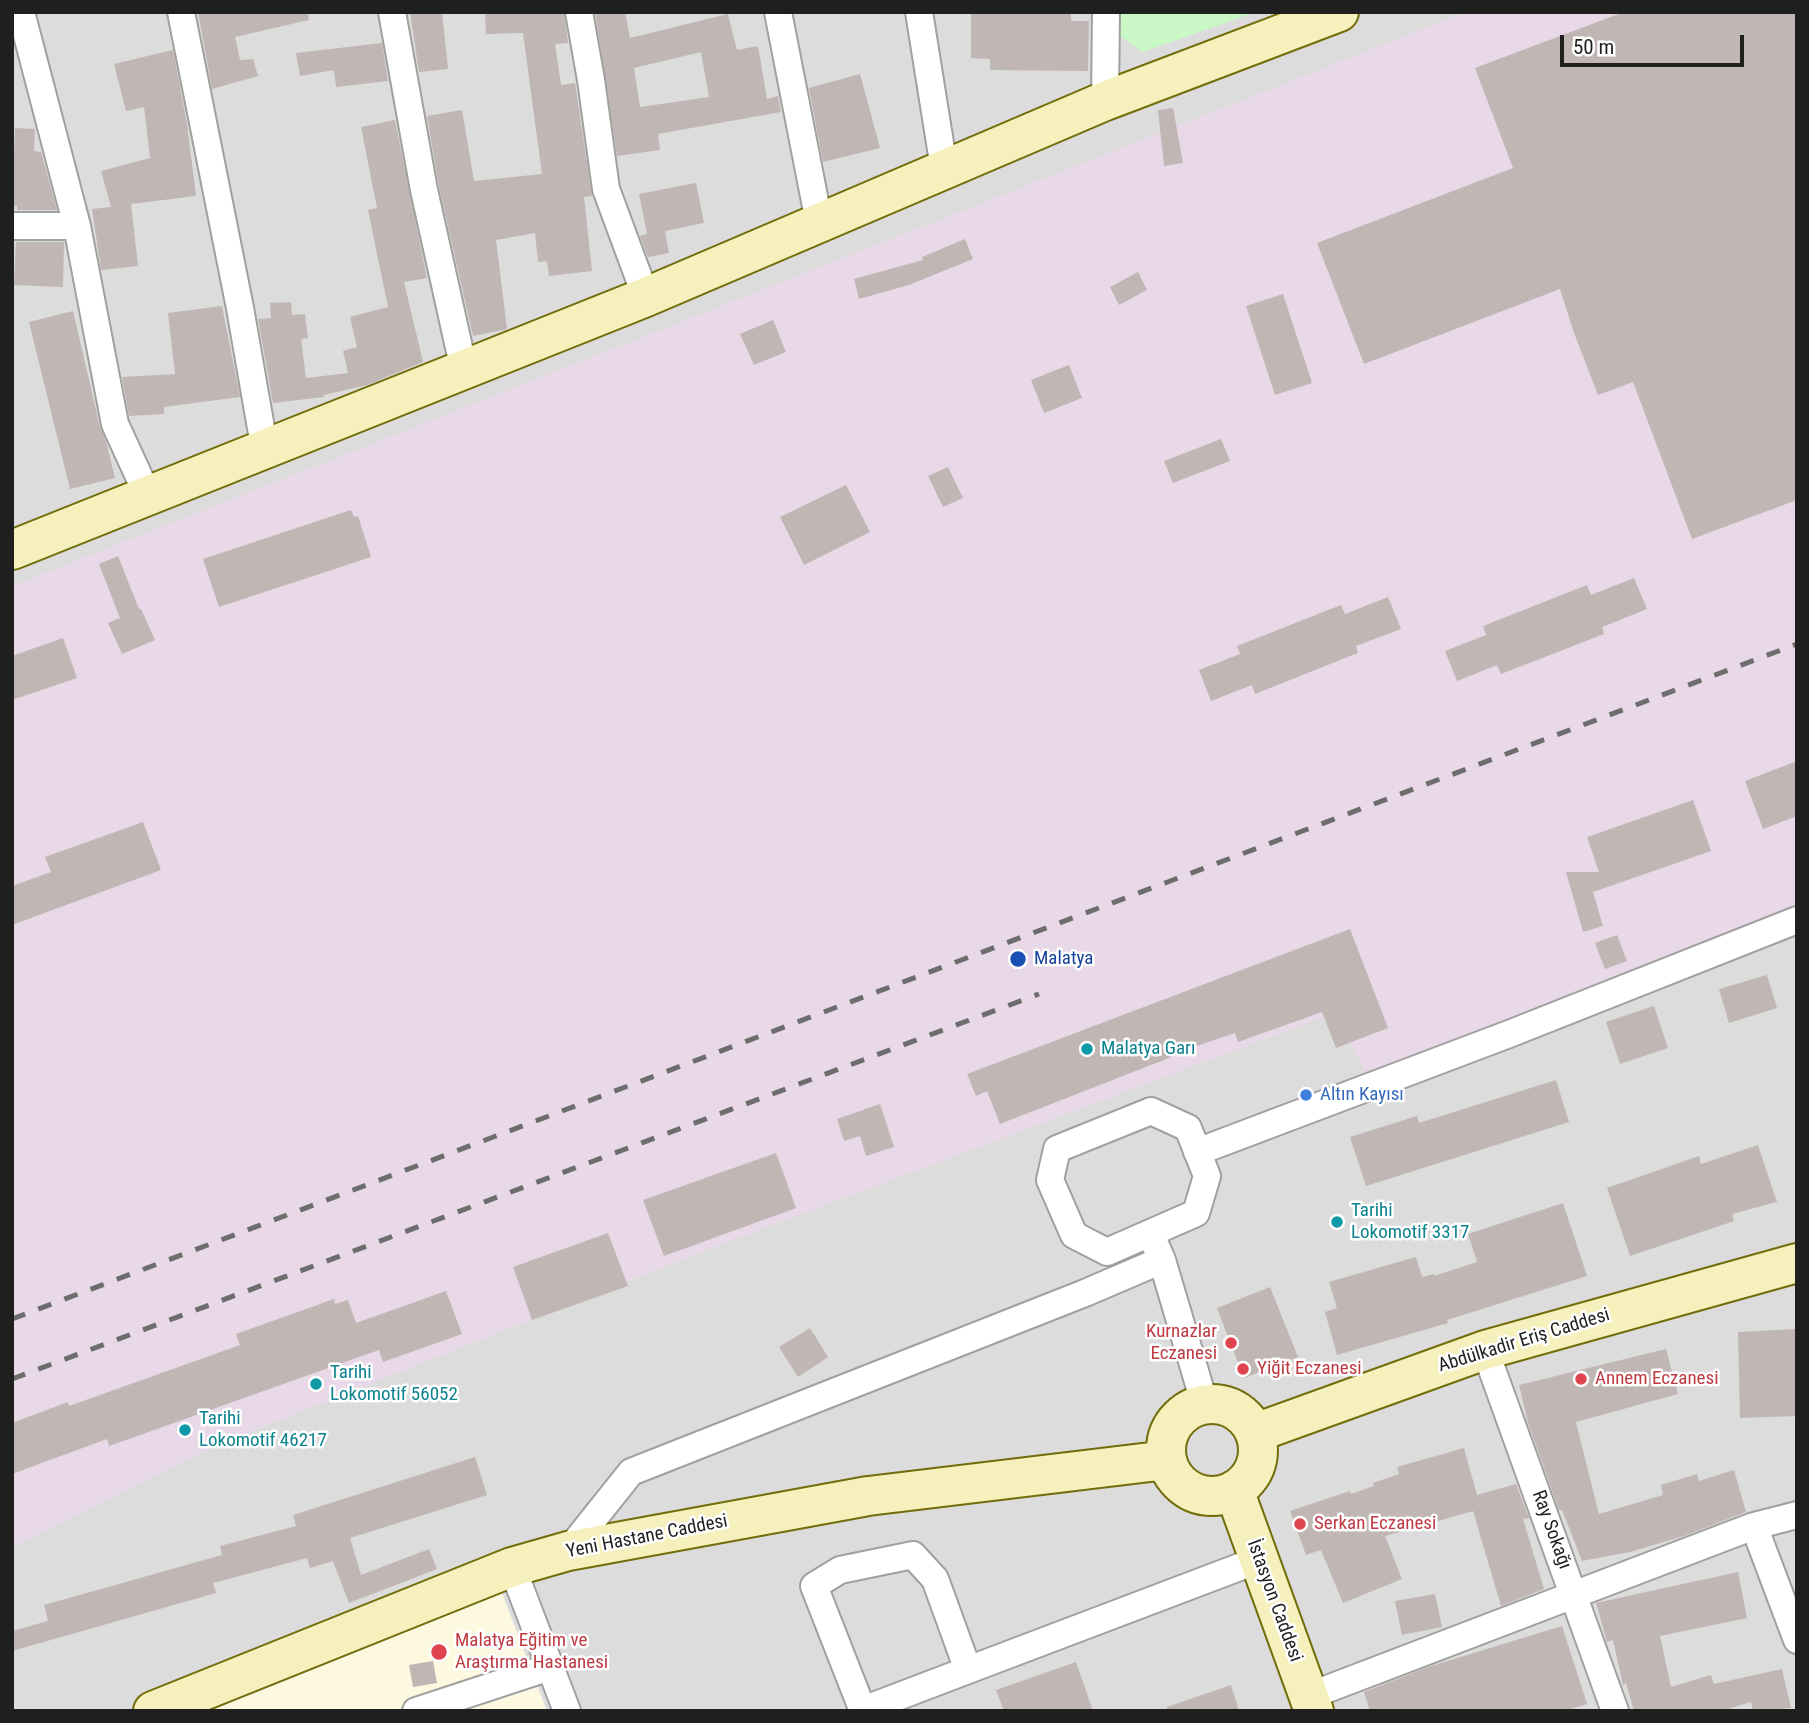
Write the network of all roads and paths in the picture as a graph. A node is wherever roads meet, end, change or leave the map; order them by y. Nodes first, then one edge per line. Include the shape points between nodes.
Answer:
1 (21, 12) edge
2 (181, 12) edge
3 (392, 12) edge
4 (579, 12) edge
5 (778, 12) edge
6 (919, 12) edge
7 (1106, 12) edge
8 (1339, 12) edge
9 (1105, 101) junction
10 (944, 168) junction
11 (819, 222) junction
12 (12, 226) edge
13 (77, 226) junction
14 (646, 297) junction
15 (464, 370) junction
16 (265, 451) junction
17 (148, 496) junction
18 (12, 550) edge
19 (1797, 920) edge
20 (1197, 1152) junction
21 (1150, 1233) junction
22 (1162, 1260) junction
23 (1797, 1263) edge
24 (1485, 1350) junction
25 (1205, 1405) junction
26 (1255, 1433) junction
27 (1167, 1460) junction
28 (1234, 1490) junction
29 (1797, 1515) edge
30 (1754, 1526) junction
31 (568, 1551) junction
32 (1258, 1560) junction
33 (512, 1567) junction
34 (1575, 1595) junction
35 (1797, 1640) edge
36 (550, 1667) junction
37 (968, 1670) junction
38 (1312, 1703) edge
39 (863, 1710) edge
40 (153, 1711) edge
41 (416, 1711) edge
42 (567, 1711) edge
43 (1615, 1711) edge

1 - 13 street
2 - 16 street
3 - 15 street via 424,190
4 - 14 street via 606,189
5 - 11 street
6 - 10 street
7 - 9 street
8 - 9 main road
9 - 10 main road
10 - 11 main road
11 - 14 main road
12 - 13 street
13 - 17 street via 115,424
14 - 15 main road
15 - 16 main road
16 - 17 main road
17 - 18 main road
19 - 20 street
20 - 21 street via 1207,1176 1196,1213
20 - 21 street via 1188,1128 1151,1111 1057,1149 1050,1180 1074,1235 1107,1252
21 - 22 street
22 - 25 street
22 - 31 street via 631,1472
23 - 24 main road, Abdülkadir Eriş Caddesi
24 - 26 main road, Abdülkadir Eriş Caddesi
24 - 34 street, Ray Sokağı
25 - 26 main road via 1235,1410
25 - 27 main road via 1178,1418 1168,1438
26 - 28 main road via 1256,1463 1250,1477
27 - 28 main road via 1182,1486 1196,1493 1210,1496
27 - 31 main road, Yeni Hastane Caddesi via 868,1496
28 - 32 main road, İstasyon Caddesi
29 - 30 street
30 - 34 street
30 - 35 street
31 - 33 main road, Yeni Hastane Caddesi
32 - 37 street
32 - 38 main road, İstasyon Caddesi
33 - 36 street
33 - 40 main road, Yeni Hastane Caddesi
34 - 38 street
34 - 43 street, Ray Sokağı
36 - 41 street
36 - 42 street
37 - 39 street
37 - 39 street via 935,1579 913,1555 840,1570 814,1586

